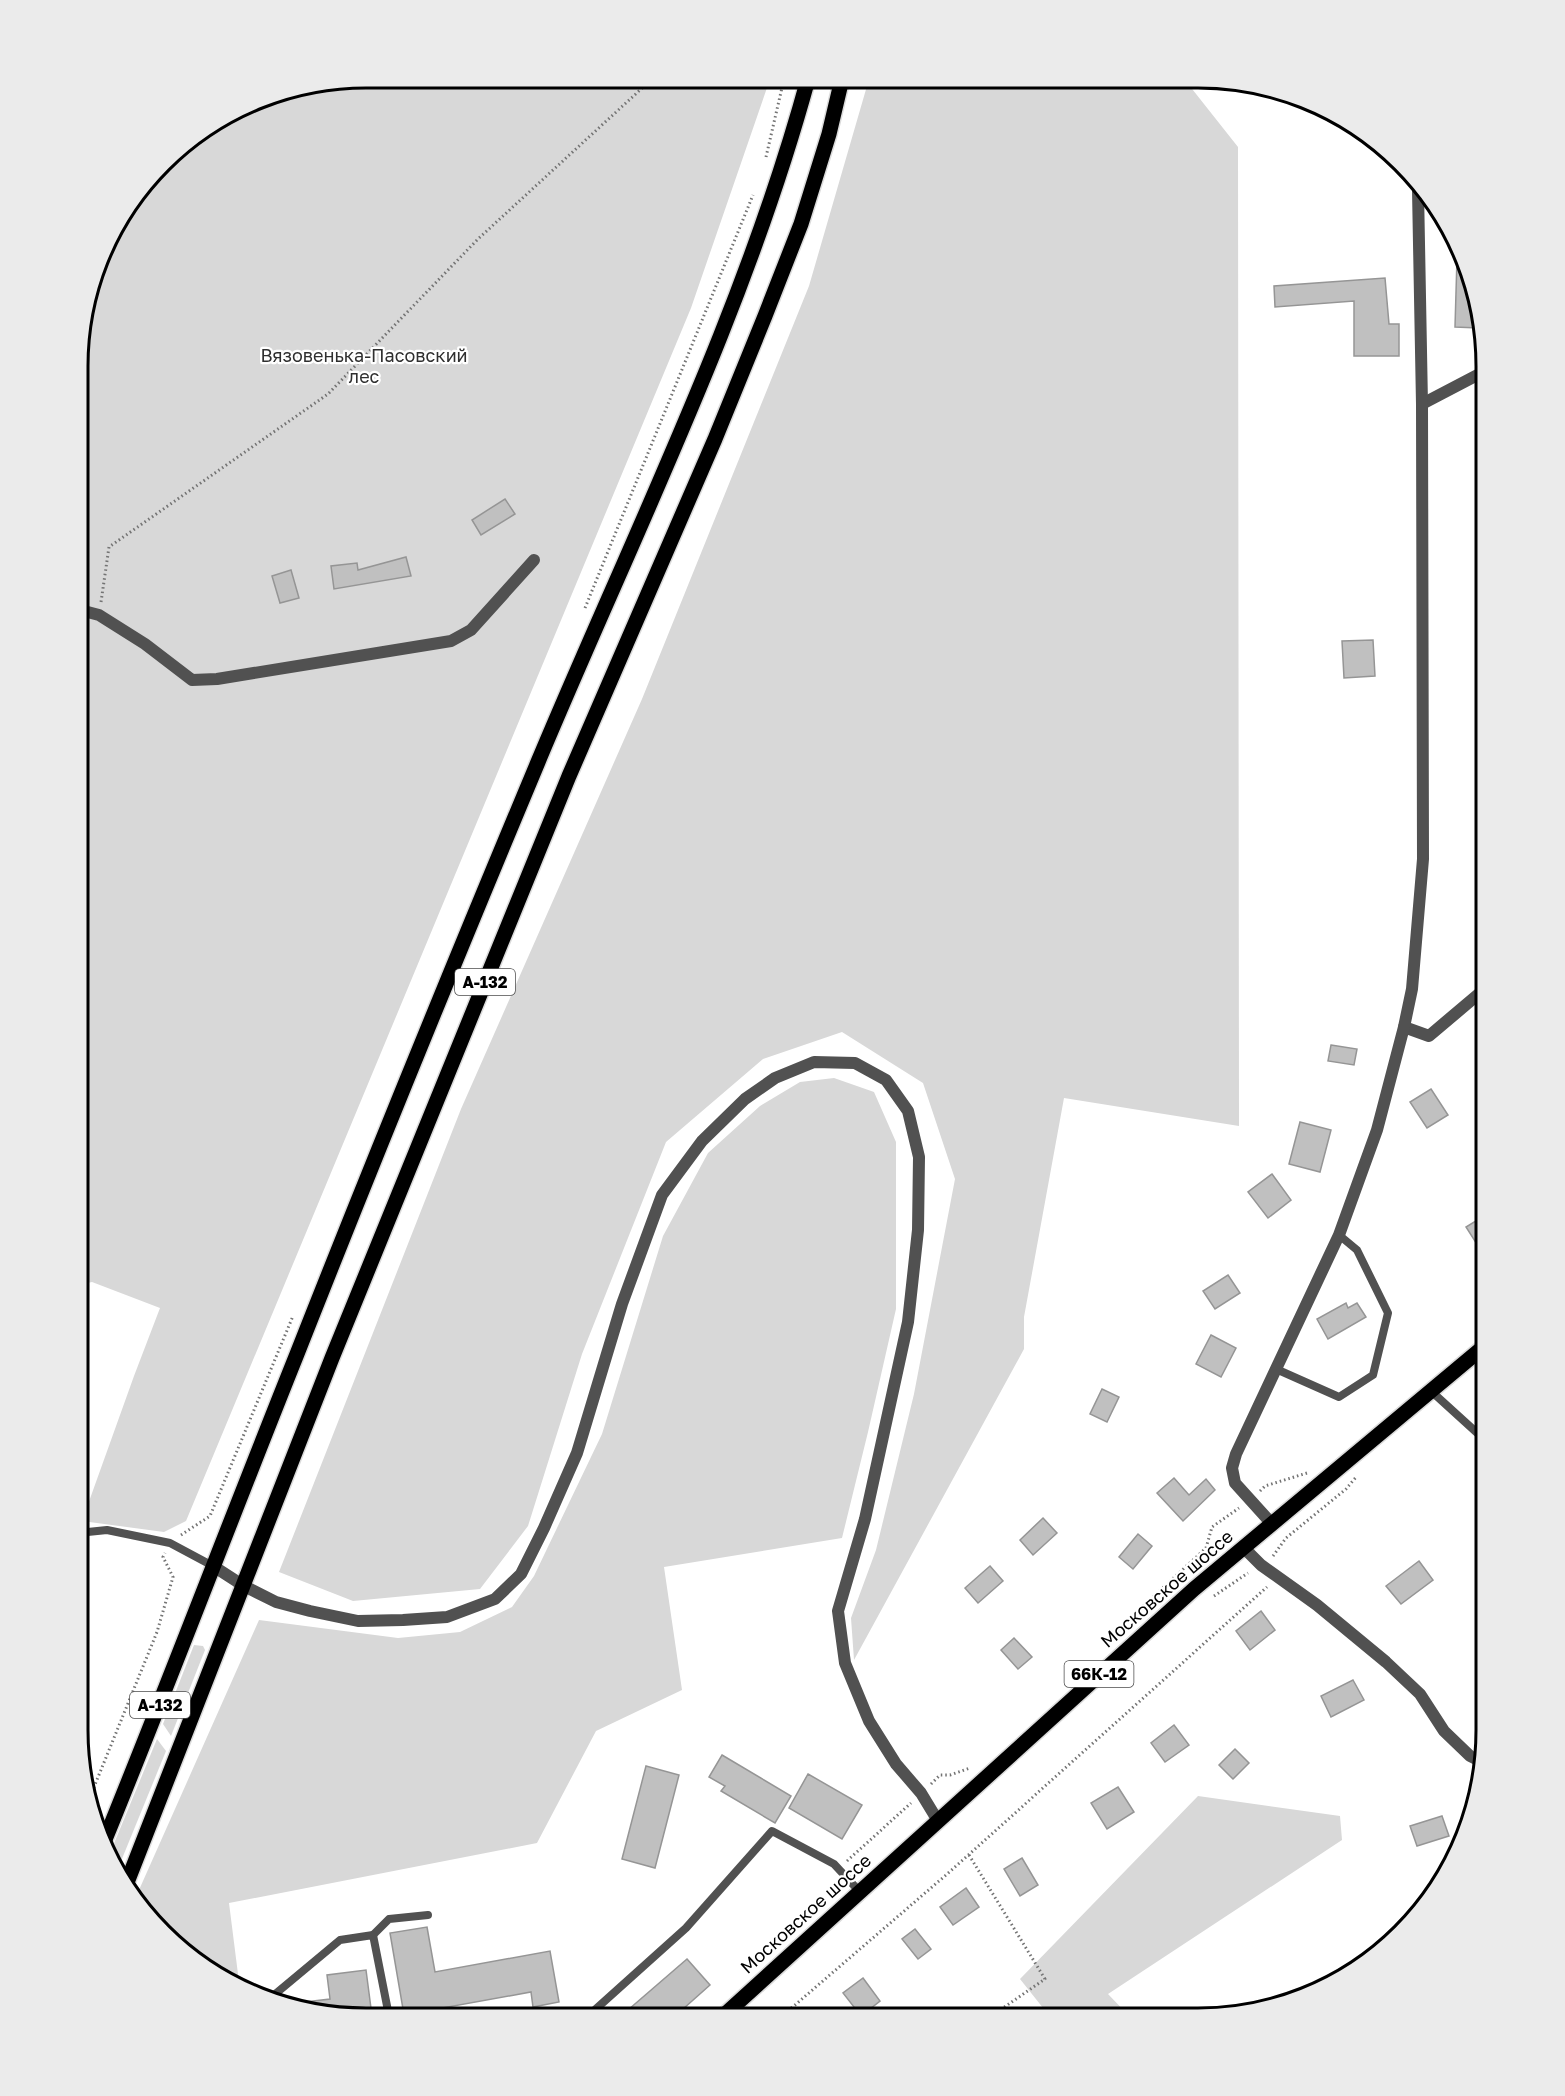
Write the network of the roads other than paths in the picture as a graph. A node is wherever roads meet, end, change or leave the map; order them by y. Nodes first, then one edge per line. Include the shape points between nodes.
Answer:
1 (805, 88) edge
2 (840, 88) edge
3 (1418, 196) edge
4 (1476, 376) edge
5 (1422, 404) junction
6 (534, 560) dead end
7 (88, 612) edge
8 (1476, 996) edge
9 (1404, 1027) junction
10 (1340, 1235) junction
11 (1476, 1353) edge
12 (1276, 1369) junction
13 (1431, 1391) junction
14 (1476, 1432) edge
15 (1272, 1524) junction
16 (88, 1532) edge
17 (1244, 1548) junction
18 (213, 1566) junction
19 (244, 1586) junction
20 (1475, 1758) edge
21 (938, 1821) junction
22 (108, 1831) edge
23 (130, 1875) edge
24 (860, 1892) junction
25 (428, 1915) dead end
26 (374, 1935) junction
27 (277, 1993) edge
28 (388, 2008) edge
29 (597, 2008) edge
30 (732, 2008) edge

1 - 18 main road, А-132 via 732,309 539,760
2 - 19 main road, А-132 via 801,224 765,316 716,439 560,798 332,1358
3 - 5 street
4 - 5 street
5 - 9 street via 1423,859 1412,989
6 - 7 street via 471,630 451,641 217,679 192,680 145,644
8 - 9 street via 1429,1036
9 - 10 street via 1377,1130
10 - 12 street
10 - 12 lane via 1358,1250 1388,1312 1373,1375 1339,1397
11 - 13 main road, Московское шоссе / 66К-12
12 - 15 street via 1232,1468 1235,1483
13 - 14 lane
13 - 15 main road, Московское шоссе / 66К-12
15 - 17 main road, Московское шоссе / 66К-12
16 - 18 lane via 107,1530 170,1543
17 - 20 street via 1260,1565 1317,1605 1386,1662 1420,1694 1444,1731
17 - 21 main road, Московское шоссе / 66К-12 via 1117,1657
18 - 19 street
18 - 22 main road, А-132
19 - 21 street via 276,1602 358,1621 447,1617 495,1599 520,1574 577,1453 622,1304 662,1195 702,1141 745,1099 775,1078 814,1062 855,1063 886,1080 908,1111 919,1157 918,1230 908,1322 865,1519 838,1611 845,1663 869,1721
19 - 23 main road, А-132
21 - 24 main road, Московское шоссе / 66К-12
24 - 29 lane via 834,1864 772,1831 686,1928
24 - 30 main road, Московское шоссе / 66К-12
25 - 26 lane via 389,1919
26 - 27 lane via 340,1940
26 - 28 lane

